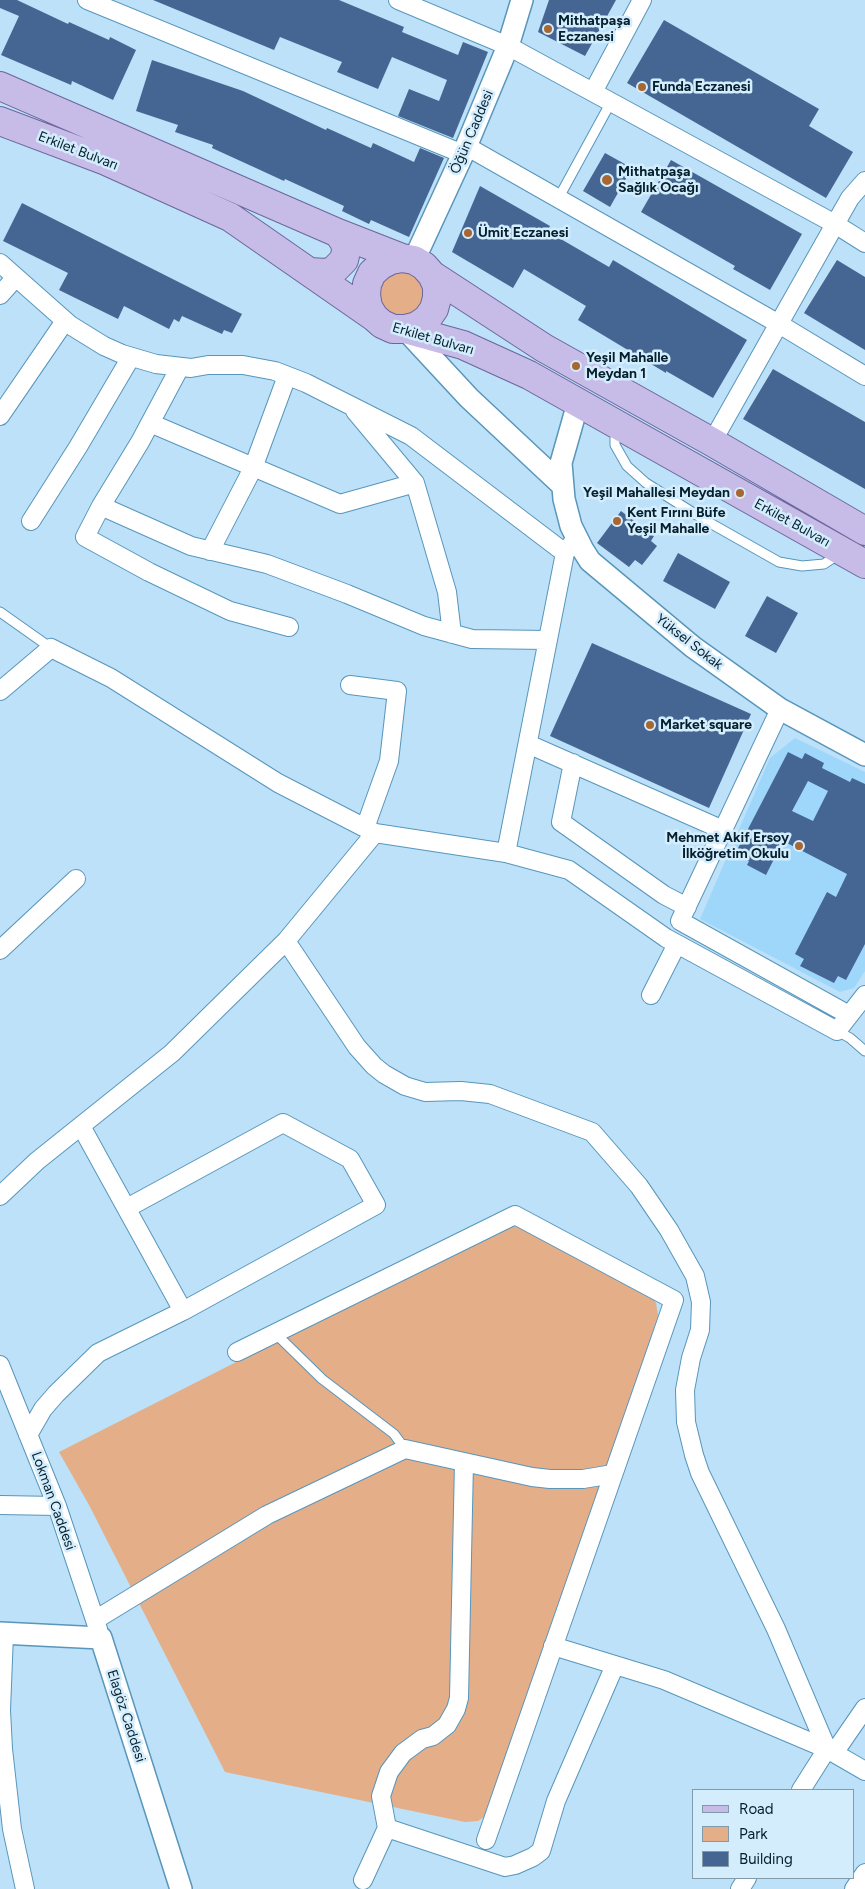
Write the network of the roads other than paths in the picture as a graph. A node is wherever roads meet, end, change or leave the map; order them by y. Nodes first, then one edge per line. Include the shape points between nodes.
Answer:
1 (88, 0) edge
2 (400, 0) edge
3 (522, 0) edge
4 (642, 0) edge
5 (508, 46) junction
6 (0, 86) edge
7 (593, 92) junction
8 (611, 102) junction
9 (0, 122) edge
10 (464, 150) junction
11 (865, 181) edge
12 (558, 199) junction
13 (835, 224) junction
14 (338, 233) junction
15 (865, 243) edge
16 (0, 262) edge
17 (416, 264) junction
18 (310, 272) junction
19 (16, 277) junction
20 (0, 295) edge
21 (374, 316) junction
22 (65, 321) junction
23 (779, 324) junction
24 (405, 329) junction
25 (131, 357) junction
26 (180, 367) junction
27 (529, 375) junction
28 (286, 376) junction
29 (865, 376) edge
30 (578, 403) junction
31 (350, 405) junction
32 (0, 416) edge
33 (614, 423) junction
34 (150, 424) junction
35 (712, 442) junction
36 (561, 462) junction
37 (253, 468) junction
38 (415, 483) junction
39 (563, 486) junction
40 (101, 506) junction
41 (31, 521) dead end
42 (865, 531) edge
43 (571, 546) junction
44 (210, 551) junction
45 (854, 558) edge
46 (0, 612) edge
47 (289, 627) dead end
48 (452, 634) junction
49 (548, 640) junction
50 (51, 648) junction
51 (350, 685) dead end
52 (0, 690) edge
53 (780, 709) junction
54 (528, 744) junction
55 (865, 755) edge
56 (573, 764) junction
57 (723, 830) junction
58 (370, 831) junction
59 (506, 853) junction
60 (76, 879) dead end
61 (688, 906) junction
62 (286, 941) junction
63 (677, 944) junction
64 (0, 950) edge
65 (651, 995) dead end
66 (865, 995) edge
67 (849, 1016) junction
68 (837, 1031) junction
69 (865, 1051) edge
70 (81, 1126) junction
71 (0, 1196) edge
72 (127, 1208) junction
73 (183, 1311) junction
74 (275, 1333) junction
75 (237, 1352) dead end
76 (0, 1365) edge
77 (28, 1435) junction
78 (405, 1449) junction
79 (464, 1462) junction
80 (613, 1474) junction
81 (0, 1505) edge
82 (57, 1506) junction
83 (98, 1629) junction
84 (2, 1633) edge
85 (553, 1646) junction
86 (615, 1665) junction
87 (865, 1708) edge
88 (831, 1751) junction
89 (865, 1771) edge
90 (802, 1789) edge
91 (386, 1828) junction
92 (4, 1829) edge
93 (486, 1840) dead end
94 (865, 1873) edge
95 (363, 1880) dead end
96 (25, 1889) edge
97 (181, 1889) edge
98 (854, 1889) edge

1 - 10 street
2 - 5 street
3 - 5 street, Öğün Caddesi
4 - 7 street
5 - 7 street
5 - 10 street, Öğün Caddesi
6 - 14 main road, Erkilet Bulvarı
7 - 8 street
8 - 12 lane
8 - 13 street
9 - 18 main road, Erkilet Bulvarı via 106,161 230,217
10 - 12 street
10 - 17 street, Öğün Caddesi
11 - 13 street via 850,198
12 - 23 street
13 - 15 street
13 - 23 street
14 - 17 main road, Erkilet Bulvarı
14 - 18 main road via 345,242 344,260 333,271
16 - 19 street
17 - 21 main road via 391,260 372,273 367,284 367,301
17 - 24 main road via 437,292 437,298 427,319
17 - 35 main road, Erkilet Bulvarı via 544,348
18 - 21 main road, Erkilet Bulvarı
19 - 20 street
19 - 22 street
21 - 24 main road, Erkilet Bulvarı via 393,329
22 - 25 street via 104,346
22 - 32 street
23 - 29 street
23 - 35 street
24 - 27 main road, Erkilet Bulvarı via 463,345
24 - 39 street via 470,398
25 - 26 street
25 - 41 street
26 - 28 street via 243,365
26 - 34 street
27 - 30 main road, Erkilet Bulvarı
27 - 36 street via 557,402
28 - 31 street
28 - 37 street
30 - 33 main road, Erkilet Bulvarı
30 - 36 street, Yüksel Sokak
31 - 38 street
31 - 43 street via 411,436
33 - 45 main road, Erkilet Bulvarı
33 - 45 lane via 615,445 627,466 646,483 779,562 802,566
34 - 37 street
34 - 40 street
35 - 42 main road, Erkilet Bulvarı
36 - 39 street, Yüksel Sokak
37 - 38 street via 340,504
37 - 44 street
38 - 48 street via 447,592
39 - 43 street, Yüksel Sokak
40 - 44 street via 191,546
40 - 47 street via 85,537 230,611
43 - 49 street
43 - 53 street, Yüksel Sokak via 693,647
44 - 48 street via 267,564
46 - 50 lane
48 - 49 street via 472,639
49 - 54 street
50 - 52 street
50 - 58 street via 111,678 278,783
51 - 58 street via 397,691 389,761
53 - 55 street, Yüksel Sokak
53 - 57 street
54 - 56 street
54 - 59 street
56 - 57 street
56 - 61 street via 560,822 664,895
57 - 61 street
58 - 59 street
58 - 62 street
59 - 63 street via 569,870
60 - 64 street
61 - 67 street via 680,922
62 - 70 street via 172,1053
62 - 88 street via 357,1047 384,1074 405,1086 426,1092 490,1094 592,1132 624,1167 654,1208 689,1264 699,1289 702,1316 685,1390 686,1422 694,1455
63 - 65 street
63 - 68 street
66 - 67 street
67 - 68 street
68 - 69 lane
70 - 71 street via 37,1160
70 - 72 street
72 - 73 street
72 - 73 street via 283,1123 350,1159 376,1205
73 - 77 street via 98,1353 43,1409
74 - 75 street
74 - 78 lane via 322,1379 394,1434
74 - 80 street via 516,1215 674,1300
76 - 77 street, Lokman Caddesi
77 - 82 street, Lokman Caddesi
78 - 79 street
78 - 83 street via 267,1515
79 - 80 street via 550,1479 583,1479
79 - 91 street via 459,1698 446,1725 403,1753 389,1772 381,1796
80 - 85 street
81 - 82 street
82 - 83 street, Lokman Caddesi
83 - 84 street
83 - 97 street, Elagöz Caddesi
84 - 92 street
85 - 86 street
85 - 93 street
86 - 88 street via 664,1680
86 - 91 street via 556,1801 541,1851 533,1857 506,1867
87 - 88 street
88 - 89 street
88 - 90 street
91 - 95 street
92 - 96 street
94 - 98 street

